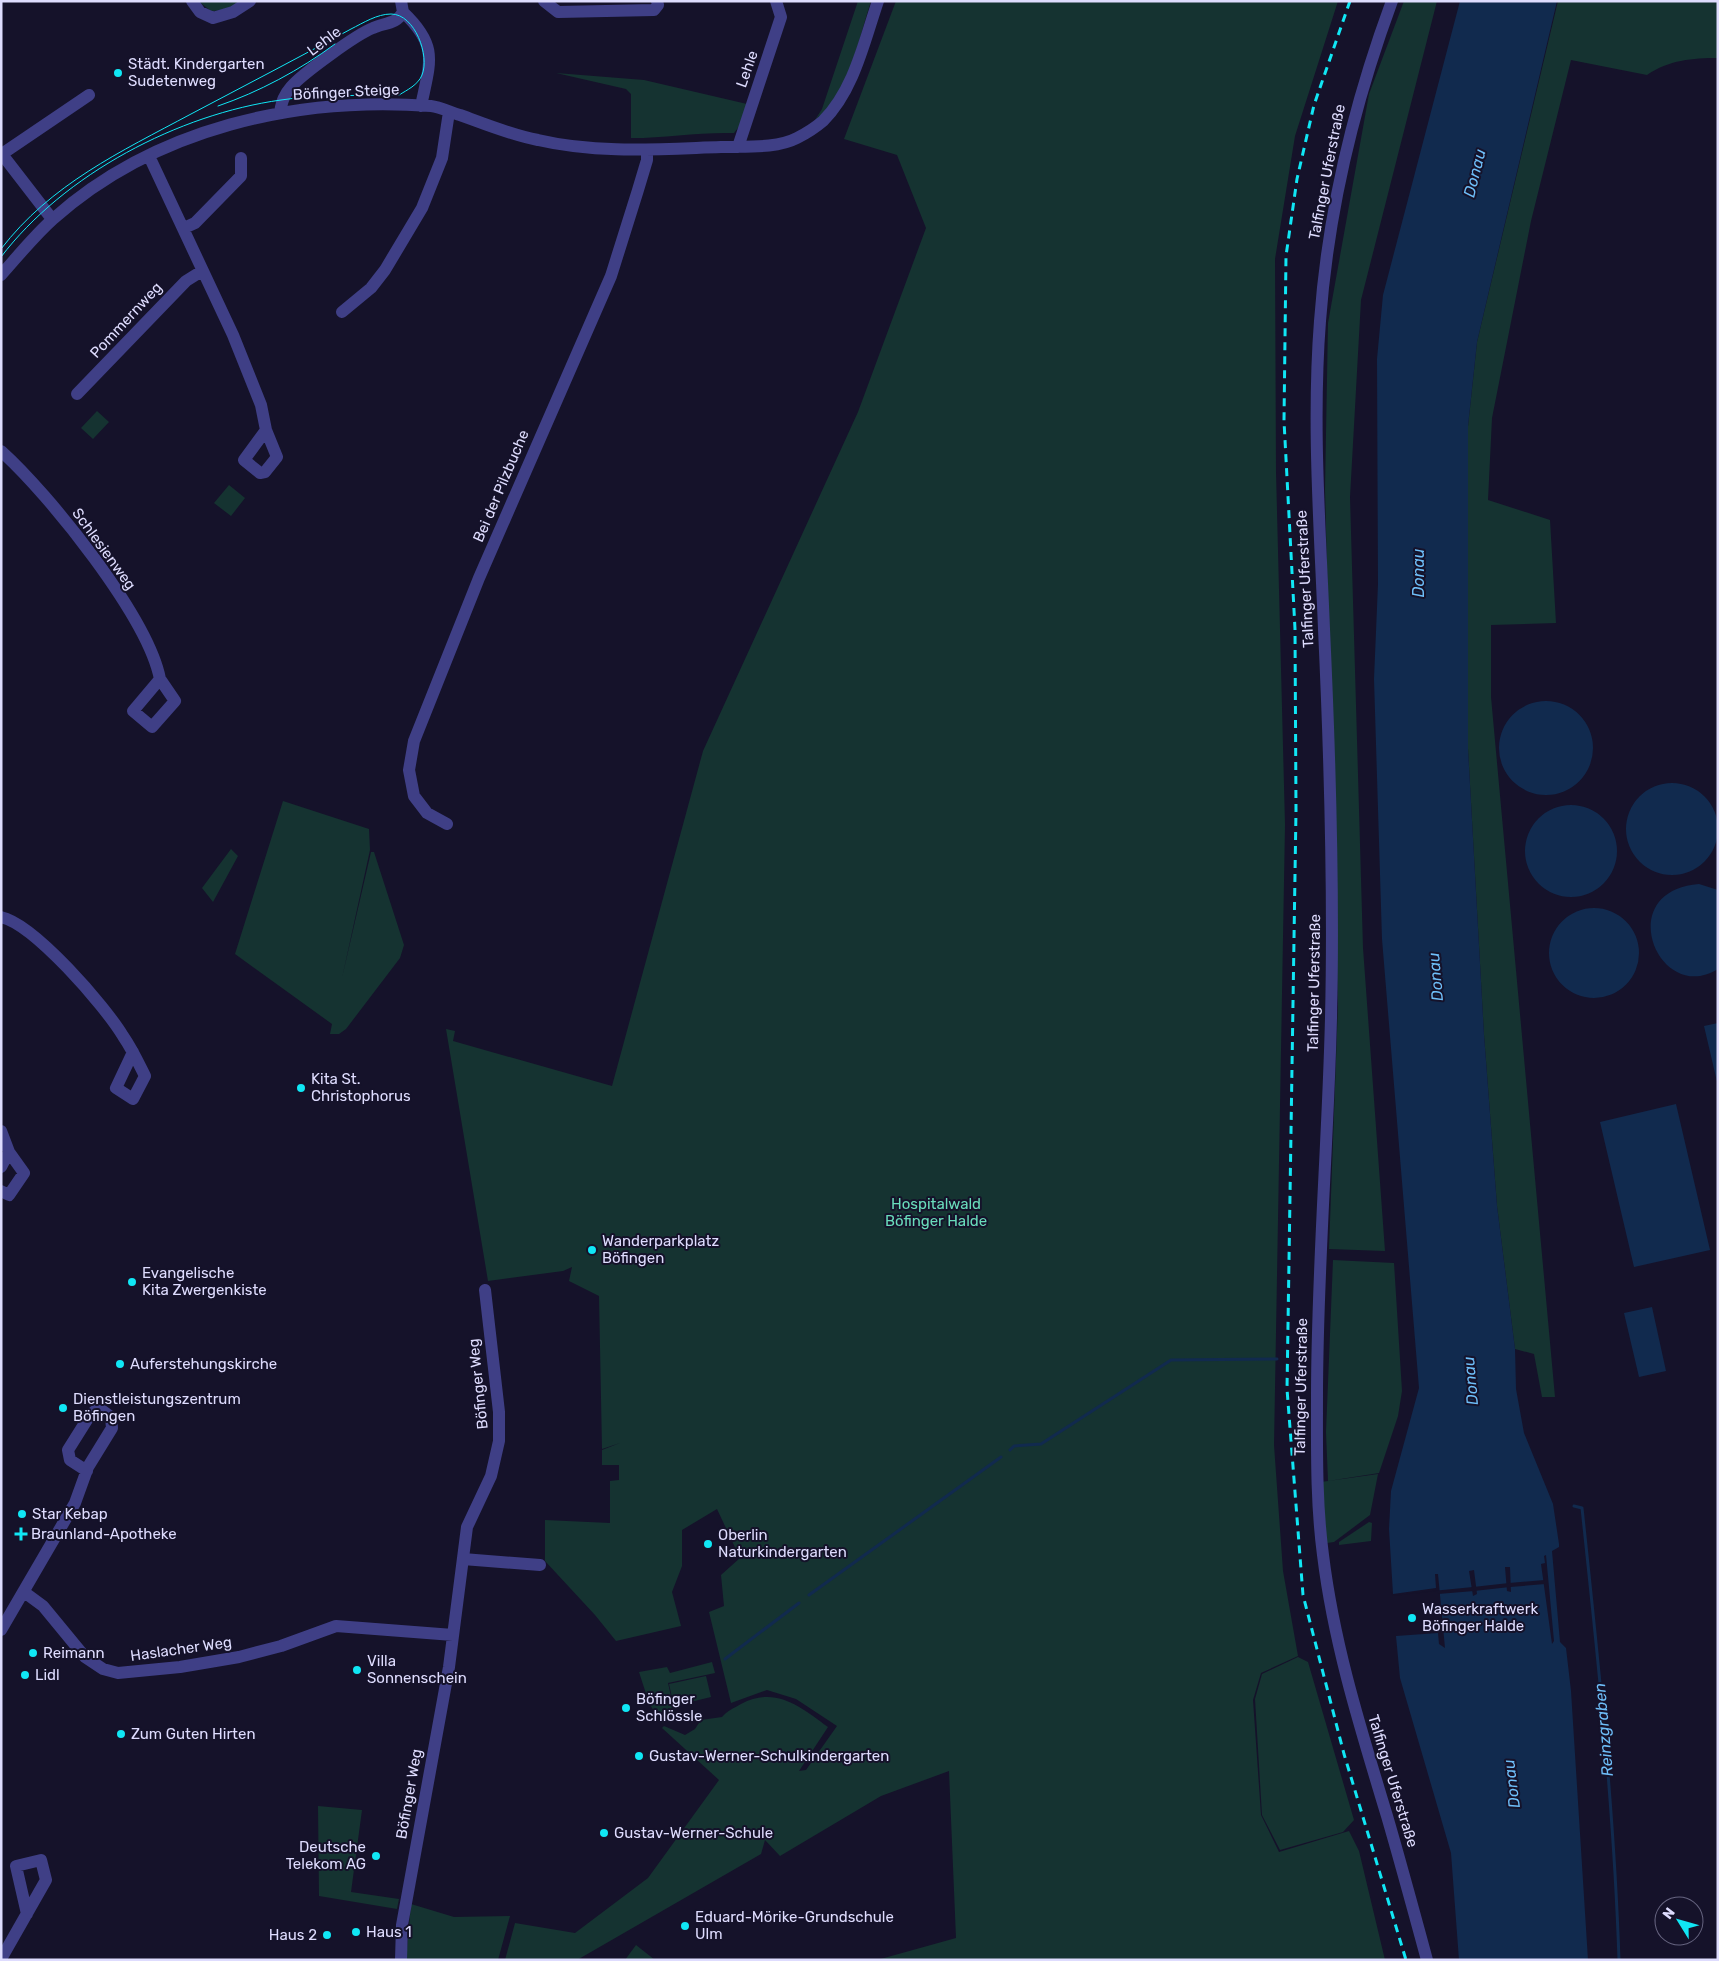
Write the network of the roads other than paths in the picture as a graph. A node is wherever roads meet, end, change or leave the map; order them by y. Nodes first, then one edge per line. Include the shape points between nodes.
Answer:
1 (192, 1) edge
2 (250, 1) edge
3 (544, 1) edge
4 (657, 1) edge
5 (776, 1) edge
6 (878, 1) edge
7 (1392, 1) edge
8 (402, 7) edge
9 (89, 95) dead end
10 (421, 106) junction
11 (280, 112) junction
12 (449, 112) junction
13 (738, 147) junction
14 (648, 150) junction
15 (2, 154) edge
16 (149, 156) junction
17 (241, 158) dead end
18 (52, 219) junction
19 (184, 228) junction
20 (202, 271) junction
21 (1, 275) edge
22 (342, 312) dead end
23 (77, 394) dead end
24 (266, 430) dead end
25 (1, 451) edge
26 (160, 679) dead end
27 (447, 824) dead end
28 (1, 917) edge
29 (133, 1052) dead end
30 (1, 1131) edge
31 (9, 1152) junction
32 (1, 1167) edge
33 (1, 1192) edge
34 (484, 1290) dead end
35 (87, 1471) junction
36 (463, 1559) junction
37 (540, 1565) dead end
38 (24, 1592) junction
39 (1, 1630) edge
40 (453, 1635) junction
41 (27, 1914) dead end
42 (1, 1959) edge
43 (401, 1960) edge
44 (1427, 1960) edge

1 - 2 street via 200,12 213,18 233,12
3 - 4 street via 558,12 654,10
5 - 13 street, Lehle via 781,17
6 - 13 street, Böfinger Steige via 843,96 822,122 796,139
7 - 44 street, Talfinger Uferstraße via 1358,100 1347,144 1320,320 1317,473 1328,739 1331,1018 1320,1255 1316,1459 1322,1547 1333,1621 1357,1718
8 - 10 street, Lehle via 418,27 428,48 431,64
8 - 11 street, Lehle via 395,21 357,36 292,86 282,99
9 - 15 street
10 - 11 street, Böfinger Steige via 349,106
10 - 12 street, Böfinger Steige via 434,106
11 - 16 street, Böfinger Steige via 214,129
12 - 14 street, Böfinger Steige via 535,140 579,147
12 - 22 street via 442,158 422,208 385,270 371,288
13 - 14 street, Böfinger Steige
14 - 27 street, Bei der Pilzbuche via 641,183 611,276 479,578 414,741 409,770 414,796 427,814
15 - 18 street
16 - 18 street, Böfinger Steige via 109,178
16 - 19 street
17 - 19 street via 242,176 195,223
18 - 21 street, Böfinger Steige
19 - 20 street
20 - 23 street, Pommernweg via 186,281
20 - 24 street via 249,374
25 - 26 street, Schlesienweg via 27,475 111,582 153,654
28 - 29 street via 23,927 53,954 107,1014
30 - 31 street
31 - 32 street
31 - 33 street via 24,1173 9,1195
34 - 36 street, Böfinger Weg via 499,1412 499,1441 492,1476 467,1527
35 - 35 street via 112,1426 111,1417 103,1411 90,1415 68,1450 70,1460
35 - 38 street via 74,1506
36 - 37 street
36 - 40 street, Böfinger Weg
38 - 39 street
38 - 40 street, Haslacher Weg via 43,1606 85,1657 103,1669 118,1673 229,1659 342,1626
40 - 43 street, Böfinger Weg via 402,1925
41 - 42 street

